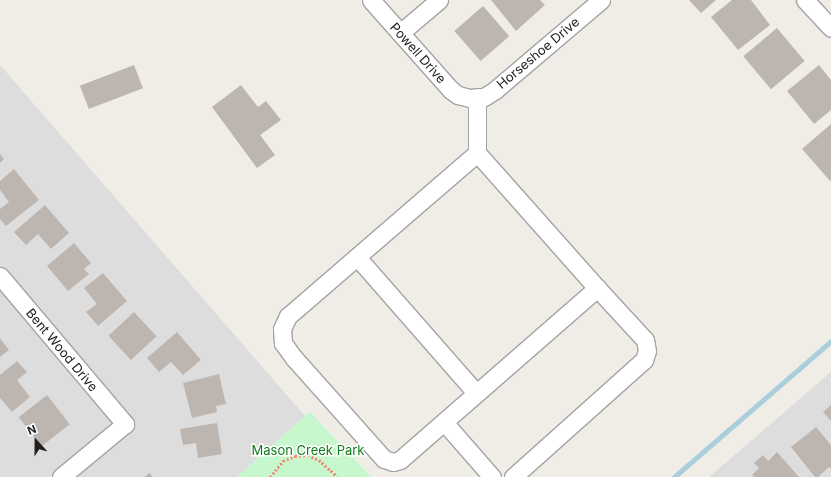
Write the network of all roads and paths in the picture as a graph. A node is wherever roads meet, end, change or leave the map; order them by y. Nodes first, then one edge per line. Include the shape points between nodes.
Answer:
1 (371, 0) edge
2 (439, 0) edge
3 (601, 0) edge
4 (805, 0) edge
5 (831, 28) edge
6 (400, 33) junction
7 (474, 98) junction
8 (477, 153) junction
9 (357, 257) junction
10 (0, 276) edge
11 (597, 288) junction
12 (476, 393) junction
13 (444, 422) junction
14 (61, 477) edge
15 (270, 477) edge
16 (338, 477) edge
17 (492, 477) edge
18 (513, 477) edge

1 - 6 street, Powell Drive
2 - 6 street
3 - 7 street, Horseshoe Drive via 495,90 484,97
4 - 5 street
6 - 7 street, Powell Drive via 451,90 458,96
7 - 8 street
8 - 9 street
8 - 11 street
9 - 12 street
9 - 13 street via 288,316 282,329 283,343 384,458 393,462 400,460
10 - 14 street, Bent Wood Drive via 125,424
11 - 12 street
11 - 18 street via 645,340 647,351 644,360
12 - 13 street
13 - 17 street
15 - 16 path via 283,461 295,456 308,455 319,460

